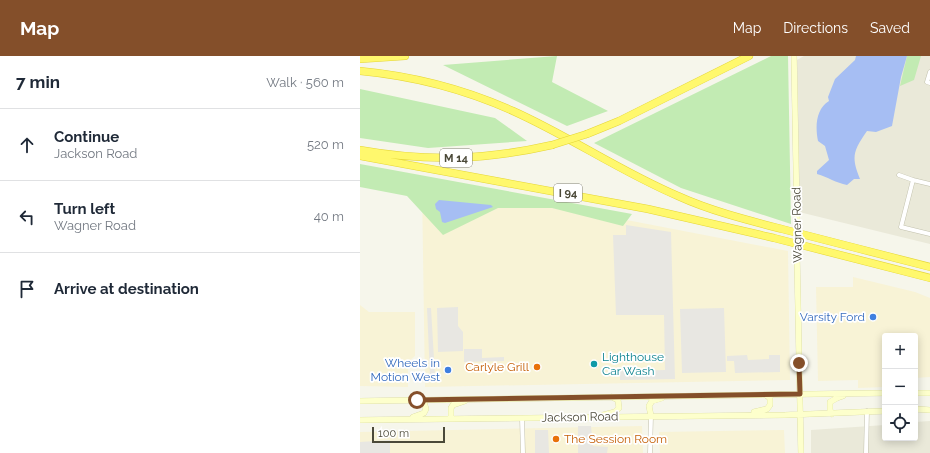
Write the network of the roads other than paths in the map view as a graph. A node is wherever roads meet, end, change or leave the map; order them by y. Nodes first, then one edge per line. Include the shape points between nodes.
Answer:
1 (406, 56) edge
2 (749, 56) edge
3 (794, 56) edge
4 (360, 59) edge
5 (360, 71) edge
6 (930, 72) edge
7 (930, 83) edge
8 (360, 150) edge
9 (360, 156) edge
10 (899, 175) dead end
11 (913, 180) junction
12 (930, 184) edge
13 (930, 234) edge
14 (930, 267) edge
15 (928, 278) edge
16 (918, 393) edge
17 (930, 393) edge
18 (800, 394) junction
19 (855, 394) junction
20 (882, 394) edge
21 (766, 395) junction
22 (674, 396) junction
23 (612, 397) junction
24 (473, 399) junction
25 (421, 400) junction
26 (360, 401) edge
27 (918, 409) edge
28 (882, 410) edge
29 (930, 410) edge
30 (867, 411) junction
31 (832, 414) junction
32 (738, 415) junction
33 (800, 415) junction
34 (651, 416) junction
35 (592, 417) junction
36 (451, 418) junction
37 (522, 418) junction
38 (403, 419) junction
39 (360, 420) edge
40 (523, 453) edge
41 (650, 453) edge
42 (801, 453) edge
43 (866, 453) edge

1 - 4 highway
2 - 8 highway, M 14, bridge via 619,121 552,145 490,156 446,159 411,158
3 - 18 main road, Wagner Road, bridge
5 - 14 highway via 436,83 490,101 556,133 647,183 704,206 774,227
6 - 7 street via 927,82
9 - 15 highway, I 94 via 648,209
10 - 11 street
11 - 12 street
11 - 13 street via 901,227
16 - 17 main road
18 - 19 main road, Jackson Road
18 - 21 main road, Jackson Road
18 - 33 main road, Wagner Road
19 - 20 main road
19 - 31 main road via 832,400 829,406
21 - 22 main road, Jackson Road
21 - 32 main road via 770,402 767,409
22 - 23 main road, Jackson Road
22 - 34 main road via 652,401 648,410
23 - 24 main road, Jackson Road
23 - 35 main road via 618,400 618,410
24 - 25 main road, Jackson Road
24 - 36 main road via 453,405
25 - 26 main road, Jackson Road
25 - 38 main road via 426,405 424,413
27 - 29 main road
28 - 30 main road, Jackson Road
30 - 31 main road, Jackson Road
30 - 43 street
31 - 33 main road, Jackson Road
32 - 33 main road, Jackson Road
32 - 34 main road, Jackson Road
33 - 42 main road, Wagner Road
34 - 35 main road, Jackson Road
34 - 41 street
35 - 37 main road, Jackson Road
36 - 37 main road, Jackson Road
36 - 38 main road, Jackson Road
37 - 40 street
38 - 39 main road, Jackson Road

